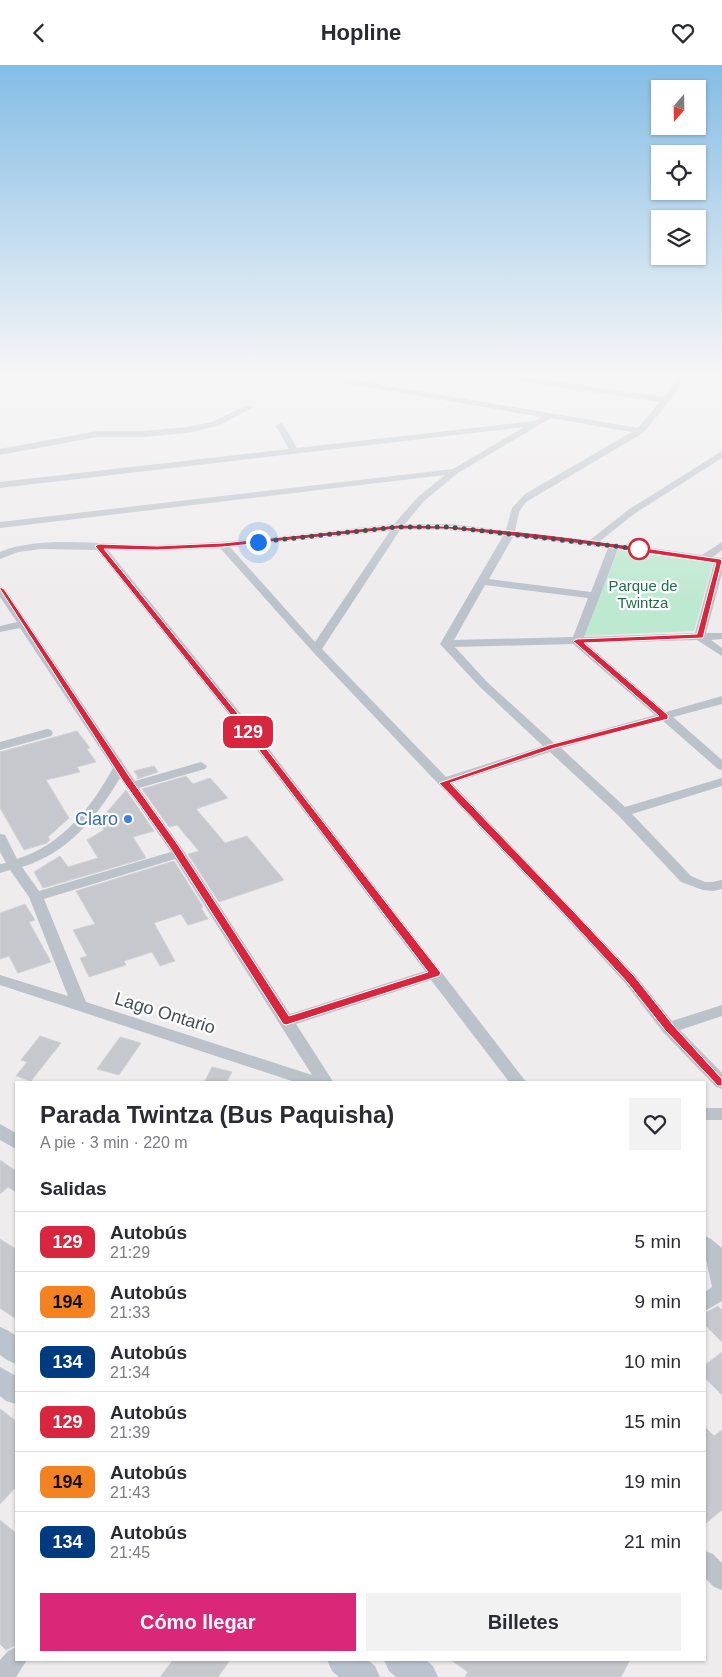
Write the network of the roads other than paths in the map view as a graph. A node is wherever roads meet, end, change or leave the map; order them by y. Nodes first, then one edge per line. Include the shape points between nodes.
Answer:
1 (19, 448) edge
2 (310, 448) edge
3 (494, 448) edge
4 (610, 448) edge
5 (294, 450) joint
6 (0, 452) edge
7 (722, 454) edge
8 (455, 471) junction
9 (0, 485) edge
10 (0, 525) edge
11 (397, 527) junction
12 (510, 533) junction
13 (592, 543) junction
14 (223, 545) junction
15 (722, 545) edge
16 (99, 546) junction
17 (614, 546) junction
18 (0, 556) edge
19 (703, 559) junction
20 (721, 561) edge
21 (482, 581) junction
22 (0, 589) edge
23 (595, 596) junction
24 (23, 624) junction
25 (0, 629) edge
26 (722, 636) edge
27 (700, 637) junction
28 (577, 641) junction
29 (446, 644) junction
30 (316, 649) junction
31 (722, 653) edge
32 (722, 700) edge
33 (665, 717) junction
34 (47, 733) dead end
35 (0, 745) edge
36 (552, 747) junction
37 (202, 766) dead end
38 (722, 766) edge
39 (119, 769) junction
40 (722, 782) edge
41 (444, 783) junction
42 (131, 786) junction
43 (623, 812) junction
44 (0, 838) edge
45 (179, 854) junction
46 (7, 867) edge
47 (722, 884) edge
48 (36, 897) junction
49 (435, 973) junction
50 (0, 980) edge
51 (80, 1007) junction
52 (722, 1010) edge
53 (286, 1021) junction
54 (669, 1028) junction
55 (313, 1081) edge
56 (325, 1081) edge
57 (517, 1081) edge
58 (722, 1083) edge
59 (706, 1114) edge
60 (722, 1114) edge
61 (0, 1131) edge
62 (15, 1141) edge
63 (706, 1245) edge
64 (722, 1289) edge
65 (706, 1302) edge
66 (0, 1339) edge
67 (15, 1351) edge
68 (0, 1379) edge
69 (15, 1391) edge
70 (15, 1660) edge
71 (344, 1661) edge
72 (401, 1661) edge
73 (1, 1677) edge
74 (364, 1677) edge
75 (422, 1677) edge

1 - 6 street
2 - 5 street
3 - 8 street
4 - 12 street via 517,505
5 - 9 street
7 - 13 street via 631,512
8 - 10 street
8 - 11 street via 421,499
11 - 12 street via 449,527
11 - 14 street
11 - 30 street
12 - 13 street
12 - 21 street
13 - 17 street
14 - 16 street
14 - 30 street
15 - 19 street
16 - 18 street via 41,546 16,549
16 - 49 street via 258,743
17 - 19 street
17 - 23 street
19 - 20 street
20 - 27 street
21 - 23 street
21 - 29 street
22 - 24 street
23 - 28 street
24 - 25 street
24 - 39 street
26 - 27 street
27 - 28 street
27 - 31 street
28 - 29 street
28 - 33 street
29 - 36 street via 483,684
30 - 41 street
32 - 33 street
33 - 36 street
33 - 38 street
34 - 35 street
36 - 41 street
36 - 43 street
37 - 42 street
39 - 42 street
39 - 46 street via 97,803 62,843
40 - 43 street
41 - 54 street via 631,980
42 - 45 street
43 - 47 street via 686,879 703,886
44 - 46 street
45 - 48 street
45 - 53 street
46 - 48 street
48 - 51 street
49 - 53 street
49 - 57 street
50 - 51 street, Lago Ontario
51 - 55 street, Lago Ontario
52 - 54 street
53 - 56 street
54 - 58 street
59 - 60 street
61 - 62 street
63 - 64 street via 716,1252
64 - 65 street
66 - 67 street
68 - 69 street
70 - 73 street
71 - 74 street
72 - 75 street

